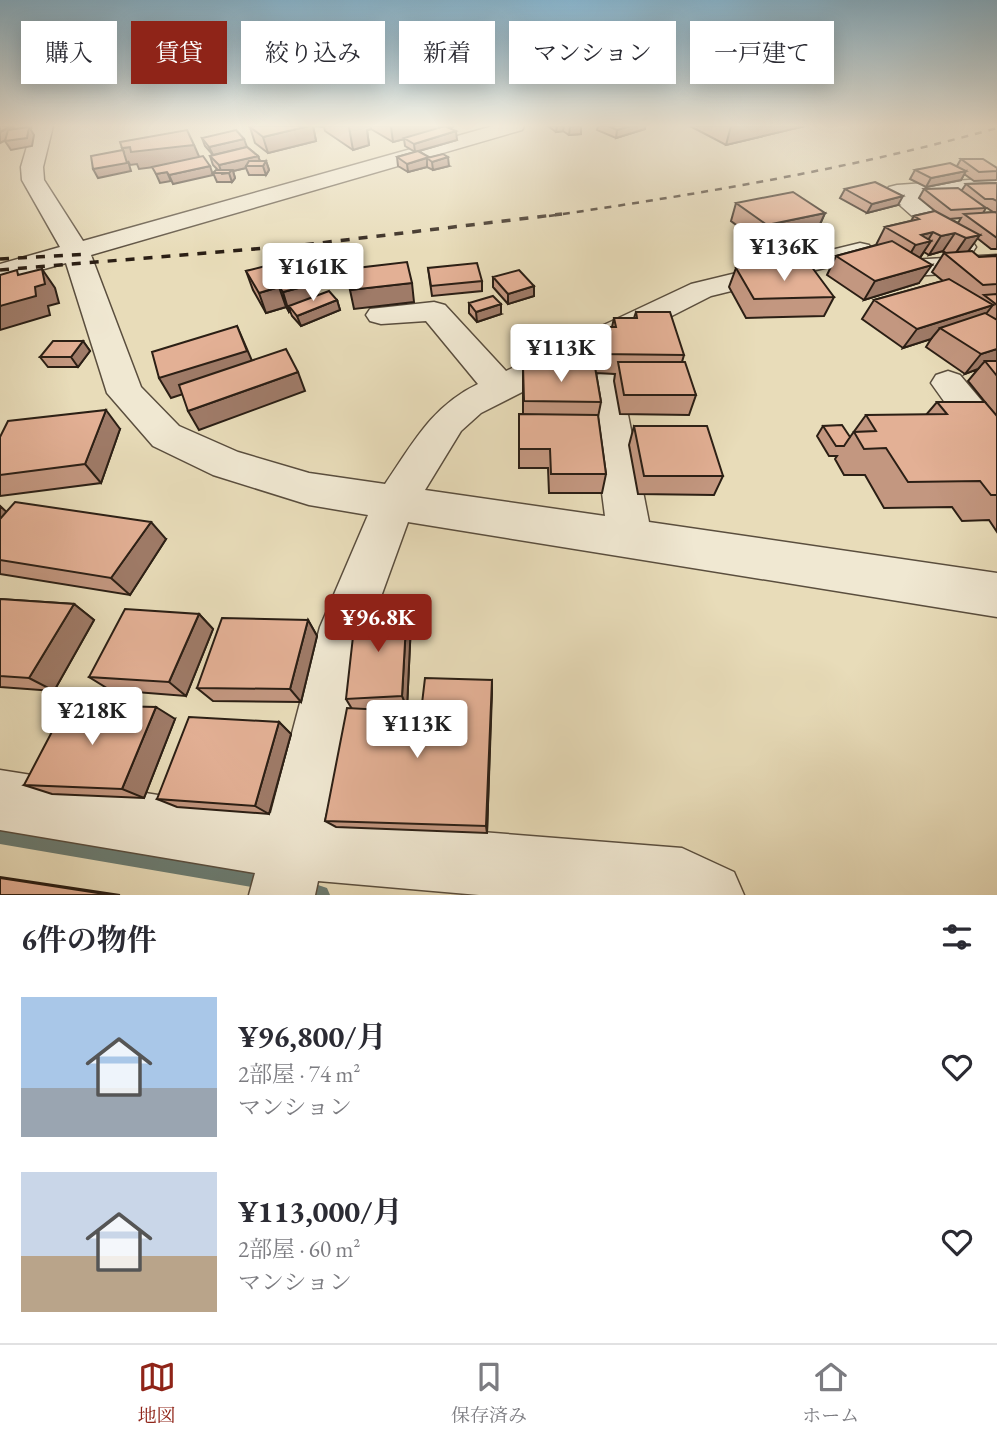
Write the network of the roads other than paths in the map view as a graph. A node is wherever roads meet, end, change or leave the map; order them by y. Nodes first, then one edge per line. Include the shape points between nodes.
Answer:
1 (22, 168) edge
2 (369, 168) edge
3 (997, 185) edge
4 (860, 251) edge
5 (76, 252) junction
6 (990, 263) edge
7 (909, 268) edge
8 (0, 273) edge
9 (381, 315) dead end
10 (948, 383) dead end
11 (605, 384) dead end
12 (500, 387) junction
13 (997, 446) edge
14 (394, 504) junction
15 (630, 539) junction
16 (997, 595) edge
17 (0, 800) edge
18 (288, 872) edge
19 (710, 895) edge

1 - 5 street
2 - 5 street
3 - 6 street via 897,192
4 - 12 street via 701,290
5 - 8 street
5 - 14 street via 125,393 166,436 227,464 298,485
6 - 7 street
9 - 12 street via 454,313
10 - 13 street
11 - 15 street
12 - 14 street via 447,422
14 - 15 street
14 - 18 street via 345,627
15 - 16 street
17 - 18 street
18 - 19 street via 682,880

